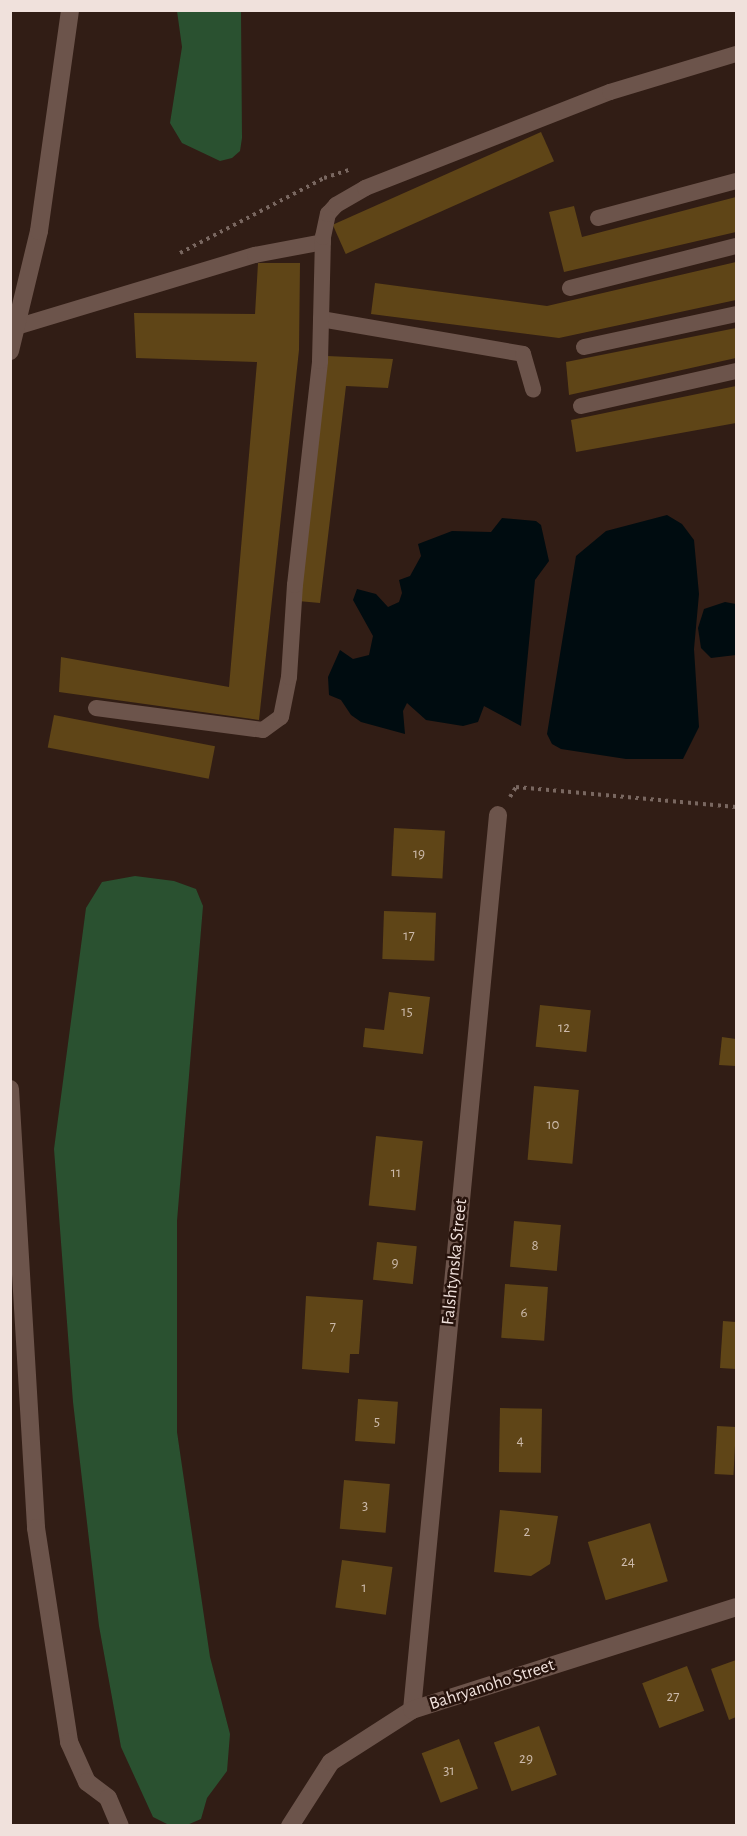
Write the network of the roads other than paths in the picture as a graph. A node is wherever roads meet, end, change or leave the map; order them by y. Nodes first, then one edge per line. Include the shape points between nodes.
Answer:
1 (70, 10) edge
2 (736, 54) edge
3 (736, 181) edge
4 (598, 218) dead end
5 (323, 242) junction
6 (736, 246) edge
7 (570, 288) dead end
8 (736, 314) edge
9 (321, 319) junction
10 (16, 327) junction
11 (585, 347) dead end
12 (10, 351) edge
13 (736, 371) edge
14 (534, 390) dead end
15 (581, 406) dead end
16 (96, 708) dead end
17 (498, 815) road end
18 (10, 1089) edge
19 (736, 1607) edge
20 (412, 1710) junction
21 (120, 1826) edge
22 (290, 1826) edge

1 - 10 street via 39,231
2 - 5 lane via 610,92 365,188 328,214
3 - 4 lane
5 - 9 lane
5 - 10 lane via 255,255
6 - 7 lane
8 - 11 lane
9 - 14 lane via 523,354
9 - 16 lane via 289,677 281,717 263,730
10 - 12 street
13 - 15 lane
17 - 20 street, Falshtynska Street
18 - 21 street via 36,1528 69,1742 87,1782 108,1798
19 - 20 street, Bahryanoho Street
20 - 22 street, Bahryanoho Street via 331,1762

